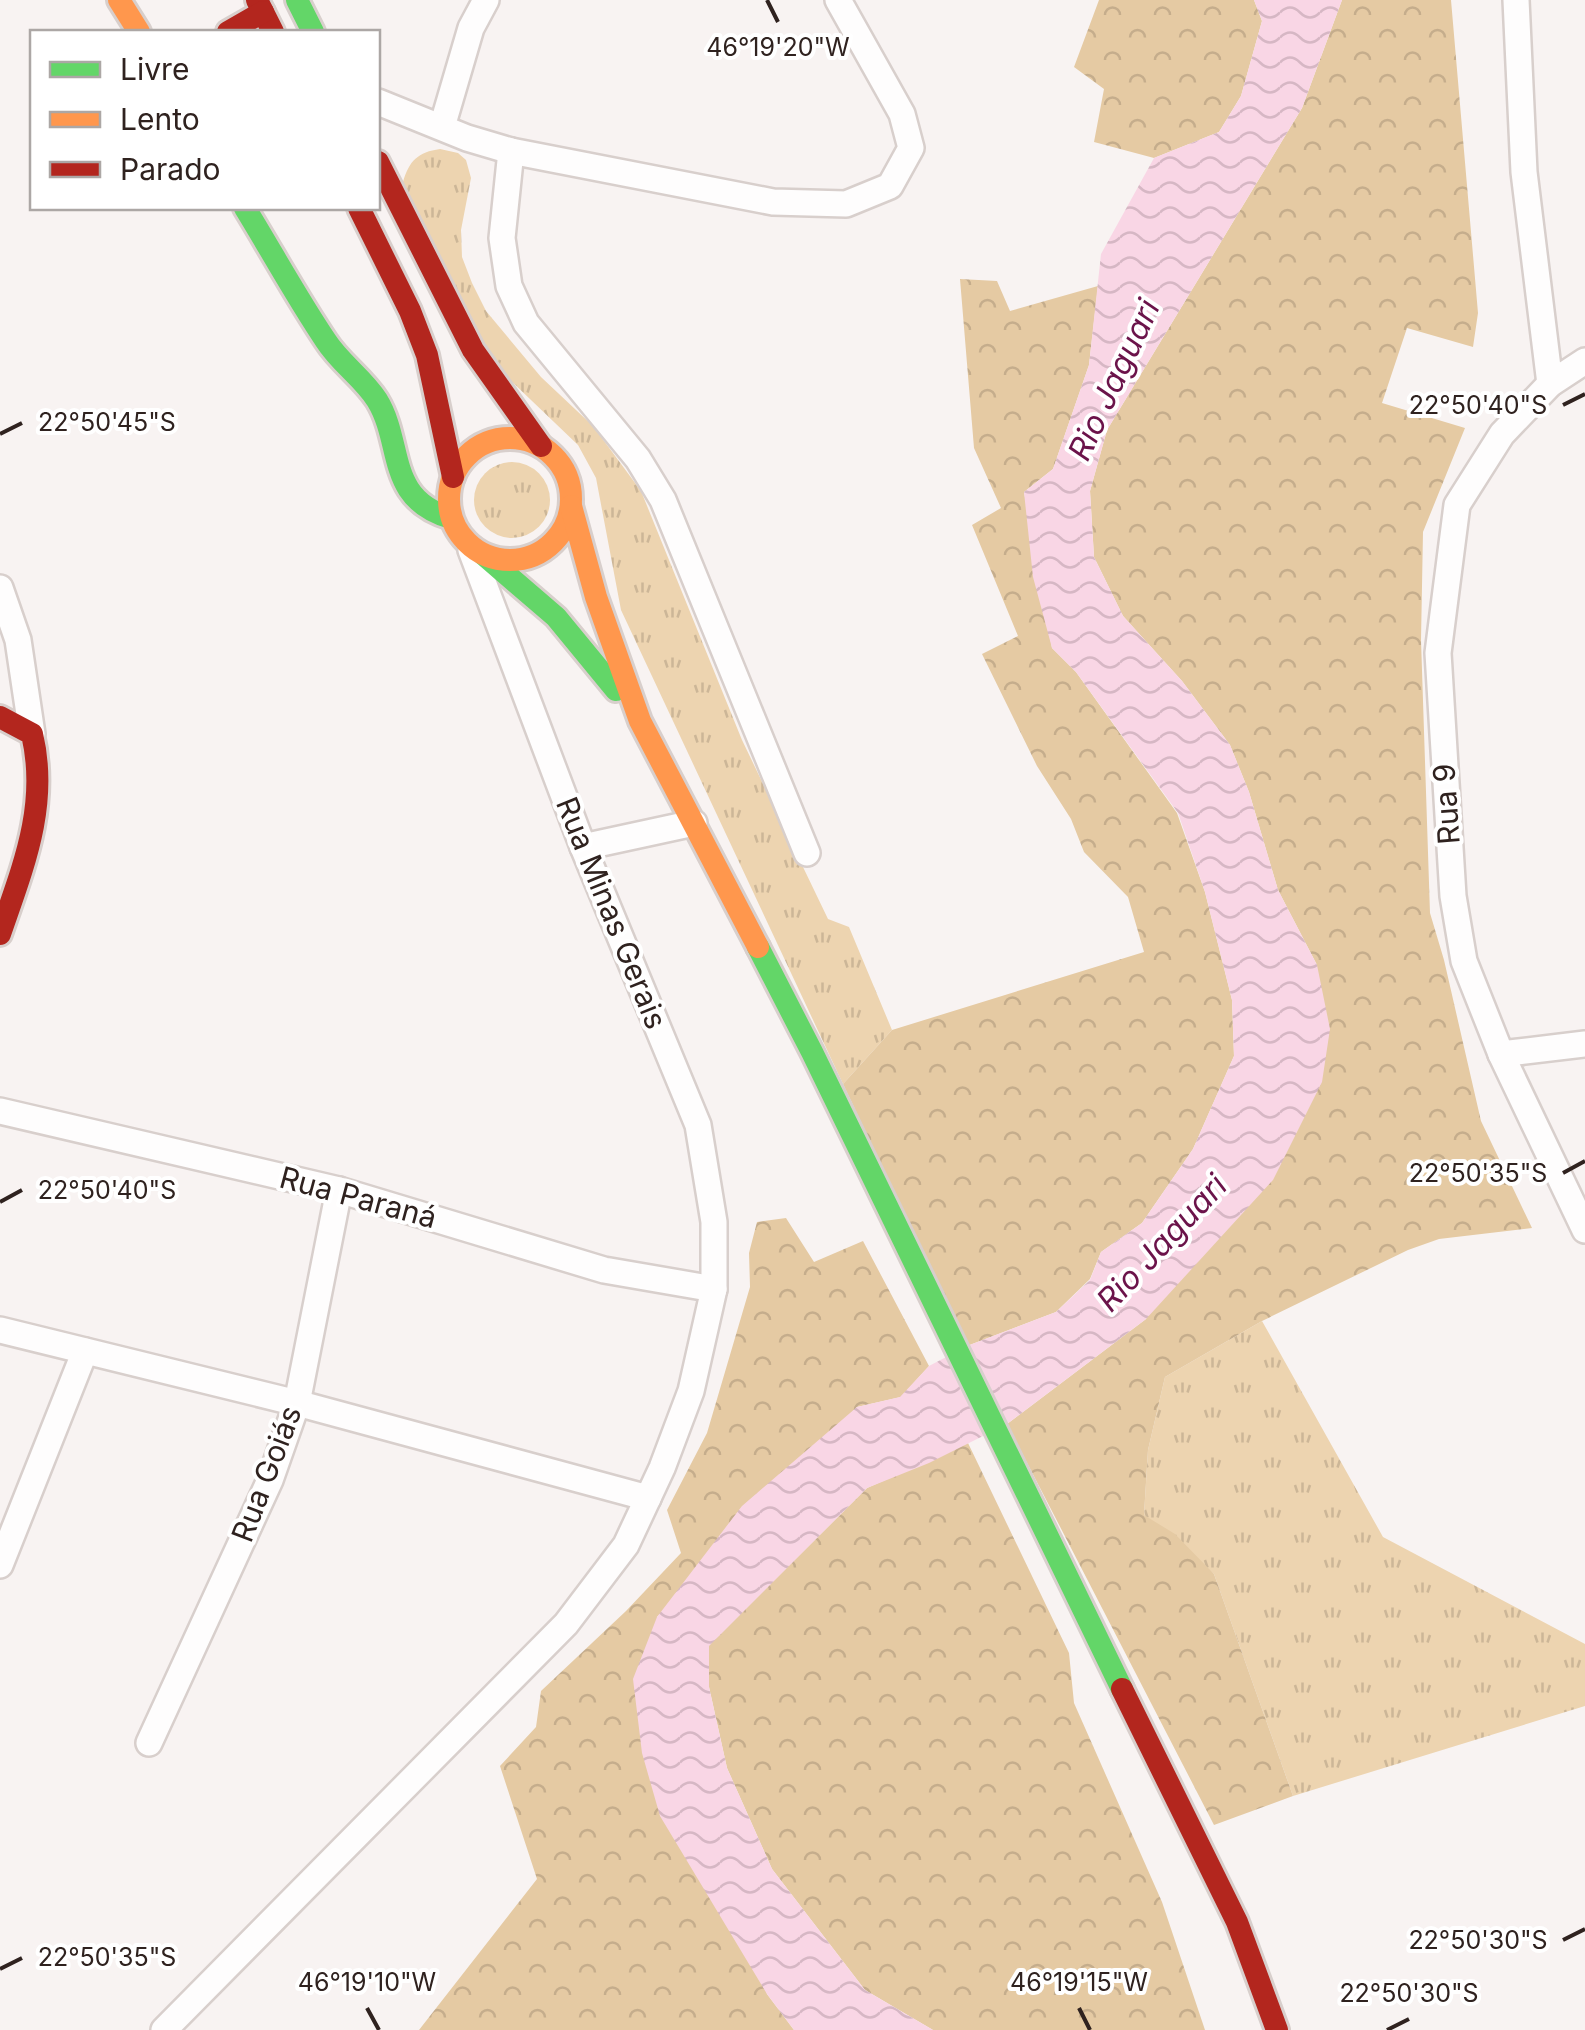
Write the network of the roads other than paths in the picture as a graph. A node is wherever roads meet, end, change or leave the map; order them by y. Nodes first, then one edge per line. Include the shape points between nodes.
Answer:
1 (119, 0) edge
2 (297, 0) edge
3 (486, 0) edge
4 (838, 0) edge
5 (1516, 0) edge
6 (138, 30) edge
7 (312, 30) edge
8 (380, 103) edge
9 (442, 128) junction
10 (512, 151) junction
11 (380, 166) edge
12 (246, 210) edge
13 (361, 210) edge
14 (1585, 361) edge
15 (1550, 384) junction
16 (542, 446) junction
17 (452, 477) junction
18 (571, 506) junction
19 (451, 518) junction
20 (476, 550) junction
21 (0, 588) edge
22 (0, 717) edge
23 (640, 721) junction
24 (32, 734) junction
25 (694, 823) junction
26 (583, 847) junction
27 (807, 854) dead end
28 (0, 934) edge
29 (1585, 1044) edge
30 (1501, 1054) junction
31 (0, 1112) edge
32 (339, 1190) junction
33 (1585, 1230) edge
34 (714, 1288) junction
35 (0, 1330) edge
36 (85, 1352) junction
37 (297, 1403) junction
38 (648, 1498) junction
39 (0, 1566) edge
40 (148, 1743) dead end
41 (164, 2030) edge
42 (1277, 2030) edge

1 - 6 main road
2 - 7 main road
3 - 9 street
4 - 10 street via 902,114 911,148 890,186 846,204 773,202
5 - 15 street via 1524,172
8 - 9 street
9 - 10 street
10 - 27 street via 502,238 509,286 526,323 638,459 663,500
11 - 16 main road via 473,350
12 - 19 main road via 328,346 378,402 415,497 430,512
13 - 17 main road via 427,355
14 - 15 street, Rua 9
15 - 30 street, Rua 9 via 1502,434 1458,505 1438,652 1453,896 1464,961
16 - 17 main road via 500,438 480,445
16 - 18 main road via 565,472
17 - 19 main road
18 - 20 main road via 566,524 540,552 502,560
18 - 23 main road
19 - 20 main road
20 - 23 main road via 556,613
20 - 26 street, Rua Minas Gerais
21 - 24 street via 18,640
22 - 24 main road
23 - 25 main road
24 - 28 main road via 41,770 38,814
25 - 26 street
25 - 42 main road via 1179,1801 1237,1922
26 - 34 street, Rua Minas Gerais via 698,1125 712,1203
29 - 30 street
30 - 33 street, Rua 9
31 - 32 street, Rua Paraná
32 - 34 street, Rua Paraná via 604,1270
32 - 37 street, Rua Goiás
34 - 38 street, Rua Minas Gerais via 691,1392
35 - 36 street
36 - 37 street
36 - 39 street
37 - 38 street
37 - 40 street, Rua Goiás via 270,1480
38 - 41 street, Rua Minas Gerais via 626,1545 566,1624

